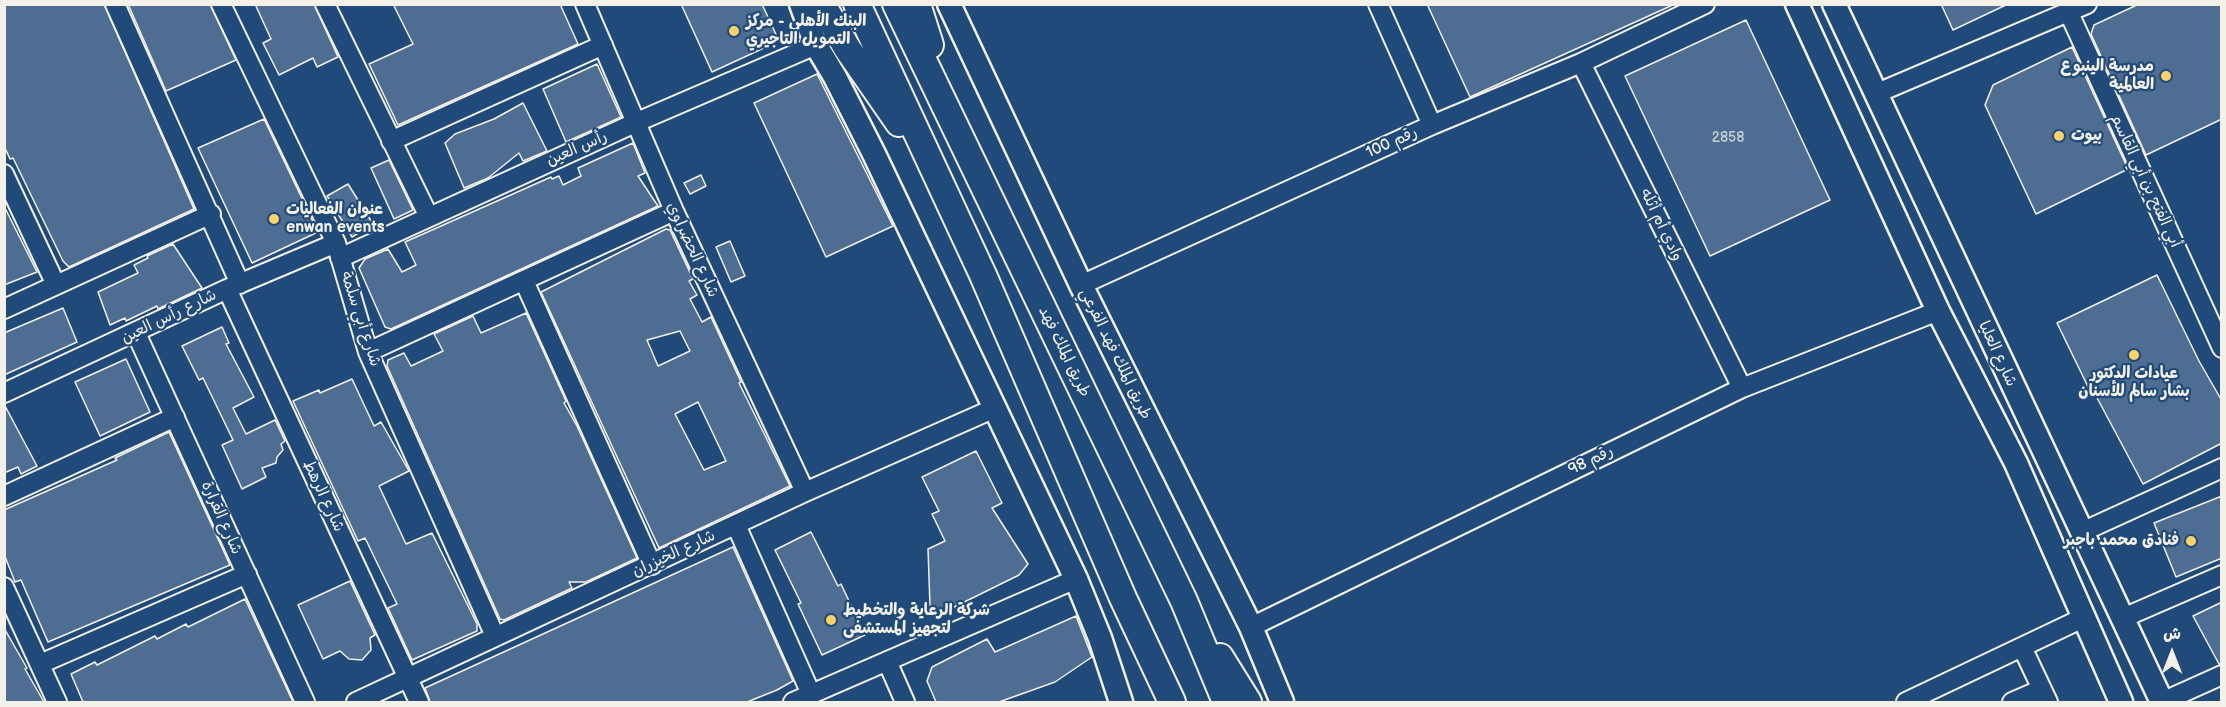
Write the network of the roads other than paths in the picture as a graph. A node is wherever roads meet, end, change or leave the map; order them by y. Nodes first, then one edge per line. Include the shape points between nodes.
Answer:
1 (115, 4) edge
2 (221, 4) edge
3 (325, 4) edge
4 (585, 4) edge
5 (801, 4) edge
6 (822, 4) edge
7 (857, 4) edge
8 (896, 4) edge
9 (917, 4) edge
10 (949, 4) edge
11 (1378, 4) edge
12 (1705, 4) edge
13 (1797, 4) edge
14 (1834, 4) edge
15 (2087, 4) edge
16 (2069, 13) junction
17 (603, 45) junction
18 (816, 45) junction
19 (1581, 63) junction
20 (931, 77) junction
21 (1875, 94) junction
22 (637, 122) junction
23 (1432, 125) junction
24 (390, 141) junction
25 (4, 174) edge
26 (938, 178) junction
27 (674, 211) junction
28 (211, 214) junction
29 (429, 217) junction
30 (338, 251) junction
31 (524, 281) junction
32 (56, 285) junction
33 (1081, 285) junction
34 (234, 286) junction
35 (4, 309) edge
36 (1938, 311) junction
37 (136, 333) junction
38 (2222, 348) edge
39 (368, 352) junction
40 (1742, 388) junction
41 (4, 393) edge
42 (994, 408) junction
43 (175, 417) junction
44 (2041, 446) junction
45 (2222, 468) edge
46 (805, 492) junction
47 (4, 496) edge
48 (2043, 524) junction
49 (736, 525) junction
50 (2084, 531) junction
51 (652, 565) junction
52 (247, 574) junction
53 (2222, 575) edge
54 (1076, 579) junction
55 (4, 586) edge
56 (1123, 598) junction
57 (1184, 601) junction
58 (2085, 617) junction
59 (2123, 618) junction
60 (1251, 627) junction
61 (495, 636) junction
62 (2022, 647) junction
63 (886, 660) junction
64 (40, 664) junction
65 (2222, 675) edge
66 (408, 679) junction
67 (811, 694) junction
68 (2045, 696) edge
69 (57, 702) edge
70 (305, 702) edge
71 (356, 702) edge
72 (419, 702) edge
73 (793, 702) edge
74 (905, 702) edge
75 (1121, 702) edge
76 (1155, 702) edge
77 (1172, 702) edge
78 (1226, 702) edge
79 (1248, 702) edge
80 (1282, 702) edge
81 (1906, 702) edge
82 (2012, 702) edge
83 (2121, 702) edge
84 (2162, 702) edge

1 - 28 street, شارع الرهط
2 - 30 street, شارع أبي سلمة
3 - 24 street
4 - 17 street, شارع الحضراوي
5 - 18 main road
6 - 26 highway via 856,61
7 - 26 highway
8 - 20 highway, طريق الملك فهد
9 - 20 highway via 935,60
10 - 33 main road, طريق الملك فهد الفرعي
11 - 23 street
12 - 19 street, رقم 100
13 - 36 main road, شارع العليا
14 - 21 main road, شارع العليا
15 - 16 street
16 - 21 street
16 - 38 street, أبي الفتح بن أبي القاسم
17 - 22 street, شارع الحضراوي
17 - 24 street
18 - 22 street, رأس العين
18 - 42 main road via 869,144
19 - 23 street, رقم 100
19 - 40 street, وادي أم أثله
20 - 57 highway, طريق الملك فهد
21 - 44 main road, شارع العليا
22 - 27 street, شارع الحضراوي
22 - 29 street, رأس العين
23 - 33 street, رقم 100
24 - 29 street
25 - 32 street
26 - 56 highway
27 - 31 street
27 - 46 street, شارع الحضراوي
28 - 32 street
28 - 34 street, شارع الرهط
29 - 30 street, رأس العين
30 - 34 street, شارع رأس العين
30 - 39 street, شارع أبي سلمة
31 - 39 street
31 - 51 street
32 - 35 street
33 - 60 main road, طريق الملك فهد الفرعي
34 - 37 street, شارع رأس العين
34 - 66 street, شارع الرهط
36 - 40 street, رقم 98
36 - 48 main road, شارع العليا
37 - 41 street, شارع رأس العين
37 - 43 street, شارع القرارة
39 - 61 street, شارع أبي سلمة
40 - 60 street, رقم 98
42 - 46 street, شارع الخيزران
42 - 54 main road
43 - 47 street
43 - 52 street, شارع القرارة
44 - 48 main road via 2077,522 2072,542 2057,540
44 - 50 main road, شارع العليا
45 - 50 street
46 - 49 street, شارع الخيزران
48 - 58 main road, شارع العليا
49 - 51 street, شارع الخيزران
49 - 67 street
50 - 59 main road, شارع العليا
51 - 61 street, شارع الخيزران
52 - 64 street
52 - 70 street, شارع القرارة
53 - 59 street
54 - 63 street
54 - 75 main road
55 - 64 street
56 - 76 highway
56 - 77 highway
57 - 78 highway, طريق الملك فهد
57 - 79 highway
58 - 62 street
58 - 83 main road, شارع العليا
59 - 84 main road, شارع العليا
60 - 80 main road, طريق الملك فهد الفرعي
61 - 66 street, شارع الخيزران
62 - 68 street
62 - 81 street
63 - 67 street
63 - 74 street
64 - 69 street
65 - 84 street
66 - 71 street, شارع الخيزران
66 - 72 street, شارع الرهط
67 - 73 street
68 - 82 street

